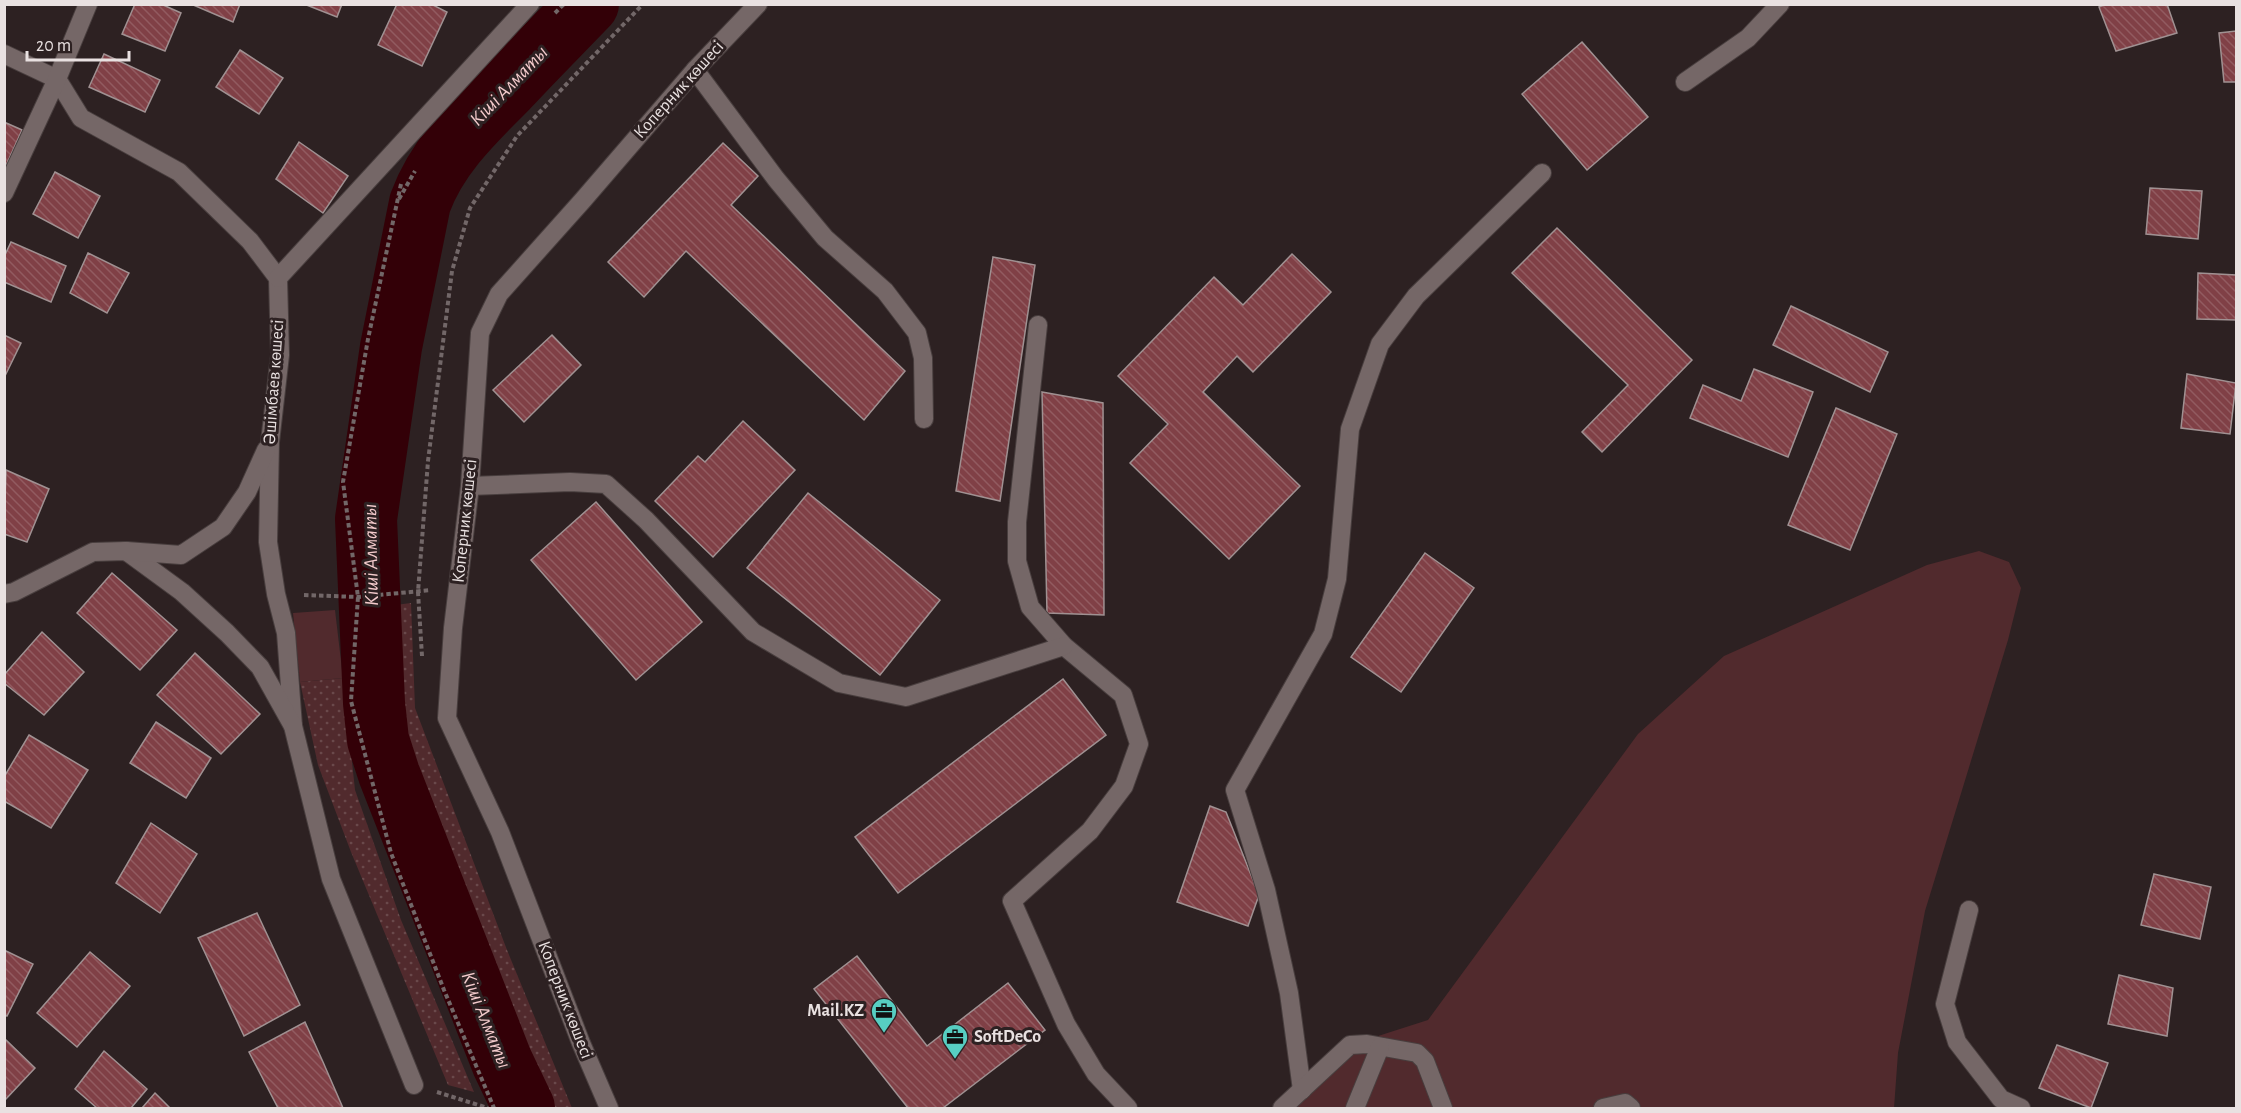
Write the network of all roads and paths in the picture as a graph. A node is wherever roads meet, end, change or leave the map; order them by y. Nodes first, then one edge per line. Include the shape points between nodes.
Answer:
1 (88, 4) edge
2 (531, 4) edge
3 (758, 4) edge
4 (1780, 4) edge
5 (4, 54) edge
6 (696, 70) junction
7 (57, 80) junction
8 (1685, 82) dead end
9 (1542, 173) dead end
10 (402, 179) dead end
11 (4, 193) edge
12 (278, 278) junction
13 (1038, 325) dead end
14 (924, 419) dead end
15 (270, 442) junction
16 (470, 486) junction
17 (126, 551) junction
18 (418, 592) dead end
19 (4, 594) edge
20 (276, 594) junction
21 (358, 597) junction
22 (1064, 646) junction
23 (293, 726) junction
24 (1969, 910) dead end
25 (1380, 1047) junction
26 (414, 1085) joint
27 (1302, 1090) junction
28 (488, 1108) edge
29 (494, 1108) edge
30 (609, 1108) edge
31 (1128, 1108) edge
32 (1282, 1108) edge
33 (1356, 1108) edge
34 (1443, 1108) edge
35 (1603, 1108) edge
36 (1631, 1108) edge
37 (2021, 1108) edge

1 - 7 street
2 - 12 street
3 - 6 street, Коперник көшесі
4 - 8 street via 1749,38
5 - 7 street
6 - 14 street via 825,238 885,291 917,333 923,358
6 - 16 street, Коперник көшесі via 499,294 480,333
7 - 11 street
7 - 12 street via 81,118 179,172 250,241
9 - 27 street via 1416,296 1380,344 1350,429 1336,579 1323,634 1235,790 1266,890 1286,981
10 - 21 path via 343,482
12 - 15 street, Әшімбаев көшесі via 279,355
13 - 22 street via 1017,522 1017,561 1030,607
15 - 17 street via 247,492 223,527 181,555
15 - 20 street, Әшімбаев көшесі via 268,542
16 - 22 street via 606,484 646,520 753,632 839,683 906,697
16 - 30 street, Коперник көшесі via 447,718 500,832
17 - 19 street via 93,552
17 - 23 street via 182,592 260,667
18 - 21 path
20 - 21 path
20 - 23 street, Әшімбаев көшесі via 286,633
21 - 29 path via 353,712 392,853
22 - 31 street via 1123,695 1139,744 1124,786 1090,831 1012,901 1066,1024 1096,1074
23 - 26 street via 331,879
24 - 37 street via 1945,1004 1958,1042 2001,1100
25 - 27 street via 1350,1045
25 - 33 street
25 - 34 street via 1417,1053 1425,1061
26 - 28 path
27 - 32 street
35 - 36 street via 1625,1103

